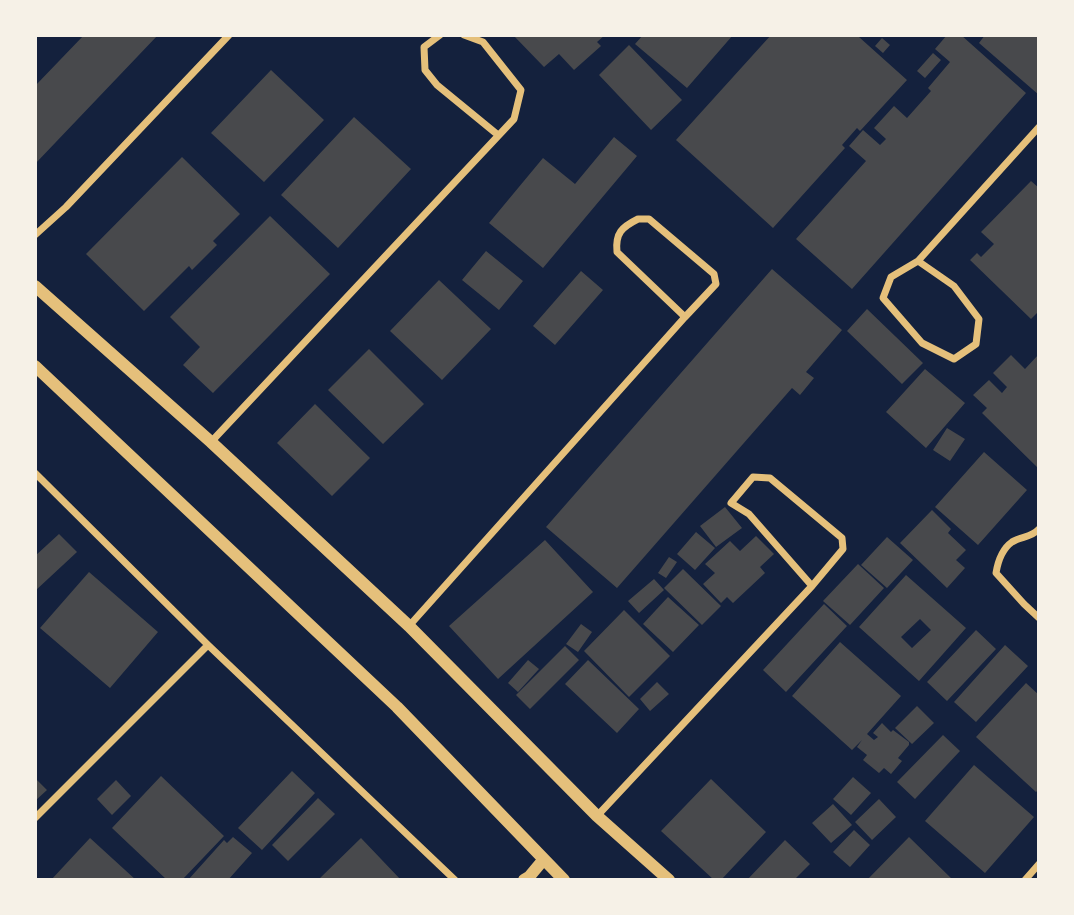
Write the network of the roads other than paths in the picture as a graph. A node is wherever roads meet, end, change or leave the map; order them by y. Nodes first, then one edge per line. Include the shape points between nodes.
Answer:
1 (229, 35) edge
2 (440, 35) edge
3 (464, 35) edge
4 (1039, 127) edge
5 (498, 135) junction
6 (35, 235) edge
7 (918, 261) junction
8 (35, 286) edge
9 (685, 317) junction
10 (35, 366) edge
11 (211, 442) junction
12 (35, 473) edge
13 (1037, 534) edge
14 (812, 586) junction
15 (1039, 618) edge
16 (409, 626) junction
17 (208, 645) junction
18 (597, 816) junction
19 (35, 818) edge
20 (544, 859) junction
21 (1039, 864) edge
22 (455, 880) edge
23 (524, 880) edge
24 (564, 880) edge
25 (669, 880) edge
26 (1024, 880) edge

1 - 6 street
2 - 5 street via 424,47 425,70
3 - 5 street via 483,43 522,90 513,119
4 - 7 street
5 - 11 street
7 - 7 street via 954,286 979,319 976,344 954,359 922,343 883,298 891,276
8 - 11 street
9 - 9 street via 716,284 714,274 649,219 624,226 616,240 617,253
9 - 16 street
10 - 20 street via 397,707
11 - 16 street
12 - 17 street
13 - 15 street via 1012,542 998,558 996,573
14 - 14 street via 843,550 842,538 770,478 753,477 731,503 749,514
14 - 18 street
16 - 18 street
17 - 19 street
17 - 22 street
18 - 25 street
20 - 23 street
20 - 24 street
21 - 26 street

